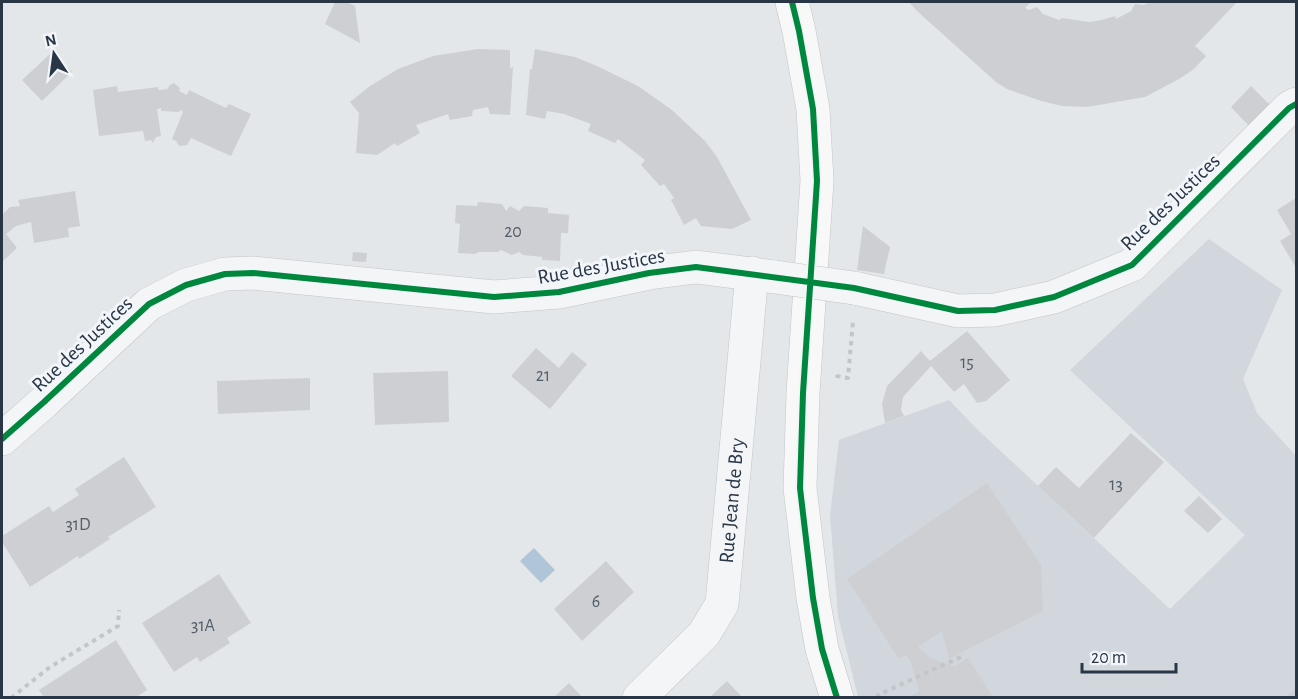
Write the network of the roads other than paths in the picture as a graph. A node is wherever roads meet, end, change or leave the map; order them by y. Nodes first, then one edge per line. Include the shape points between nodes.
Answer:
1 (792, 2) edge
2 (1296, 104) edge
3 (764, 275) junction
4 (2, 439) edge
5 (639, 698) edge
6 (837, 698) edge

1 - 6 street via 813,109 817,181 800,488 813,598 822,649
2 - 3 street, Rue des Justices, bridge via 1132,265 1054,297 995,310 958,310 854,288
3 - 4 street, Rue des Justices via 696,267 559,292 494,297 253,273 225,274 186,285 149,304
3 - 5 street, Rue Jean de Bry via 722,604 704,634

